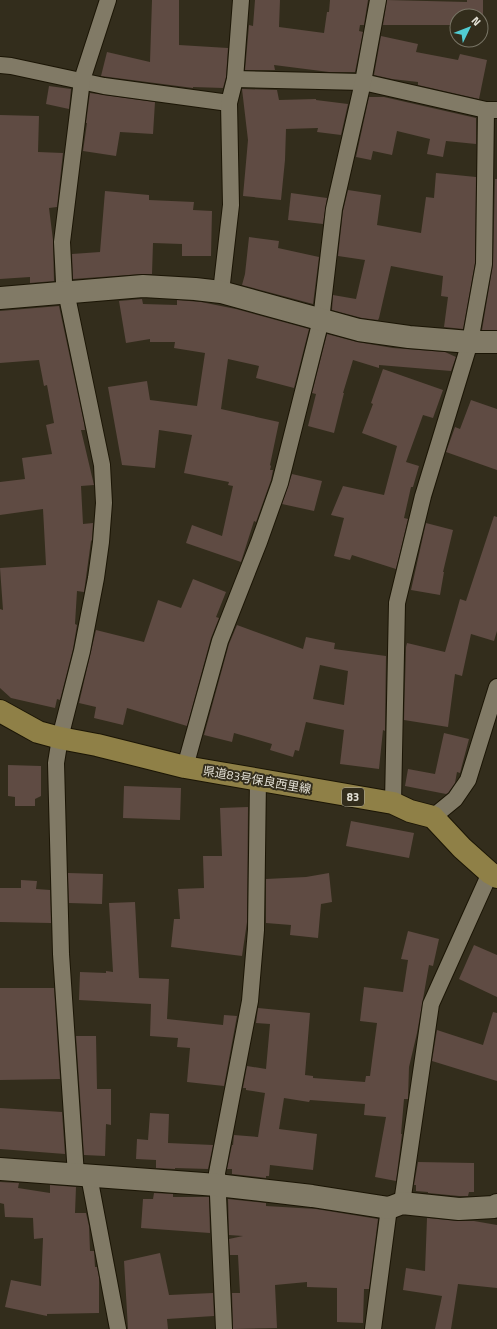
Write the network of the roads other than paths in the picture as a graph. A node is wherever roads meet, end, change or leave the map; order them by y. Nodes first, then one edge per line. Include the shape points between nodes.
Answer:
1 (108, 0) edge
2 (241, 0) edge
3 (378, 0) edge
4 (0, 66) edge
5 (235, 79) junction
6 (82, 80) junction
7 (363, 82) junction
8 (229, 104) junction
9 (491, 110) edge
10 (221, 292) junction
11 (67, 294) junction
12 (0, 298) edge
13 (321, 320) junction
14 (470, 342) junction
15 (497, 342) edge
16 (497, 687) edge
17 (3, 713) edge
18 (60, 738) junction
19 (186, 767) junction
20 (258, 780) junction
21 (393, 804) junction
22 (433, 817) junction
23 (493, 875) edge
24 (0, 1169) edge
25 (83, 1176) junction
26 (217, 1185) junction
27 (396, 1205) junction
28 (497, 1205) edge
29 (118, 1329) edge
30 (224, 1329) edge
31 (373, 1329) edge

1 - 6 street
2 - 5 street
3 - 7 street
4 - 6 street
5 - 7 street
5 - 8 street
6 - 8 street via 104,86
6 - 11 street via 62,242
7 - 9 street
7 - 13 street via 334,209
8 - 10 street via 231,205
9 - 14 street via 484,264
10 - 11 street via 143,286
10 - 13 street
11 - 12 street
11 - 18 street via 102,465 104,503 101,542 82,651
13 - 14 street via 359,330
13 - 19 street via 280,484 220,641
14 - 15 street
14 - 21 street via 423,496 397,604
16 - 22 street via 468,780 455,799
17 - 18 main road, 県道83号保良西里線 / 83 via 38,732
18 - 19 main road, 県道83号保良西里線 / 83
18 - 25 street via 56,763 61,954
19 - 20 main road, 県道83号保良西里線 / 83
20 - 21 main road, 県道83号保良西里線 / 83
20 - 26 street via 256,930 250,1001 217,1173
21 - 22 main road, 県道83号保良西里線 / 83
22 - 23 main road via 462,848
23 - 27 street via 431,1004
24 - 25 street
25 - 26 street
25 - 29 street
26 - 27 street
26 - 30 street
27 - 28 street via 459,1209
27 - 31 street

